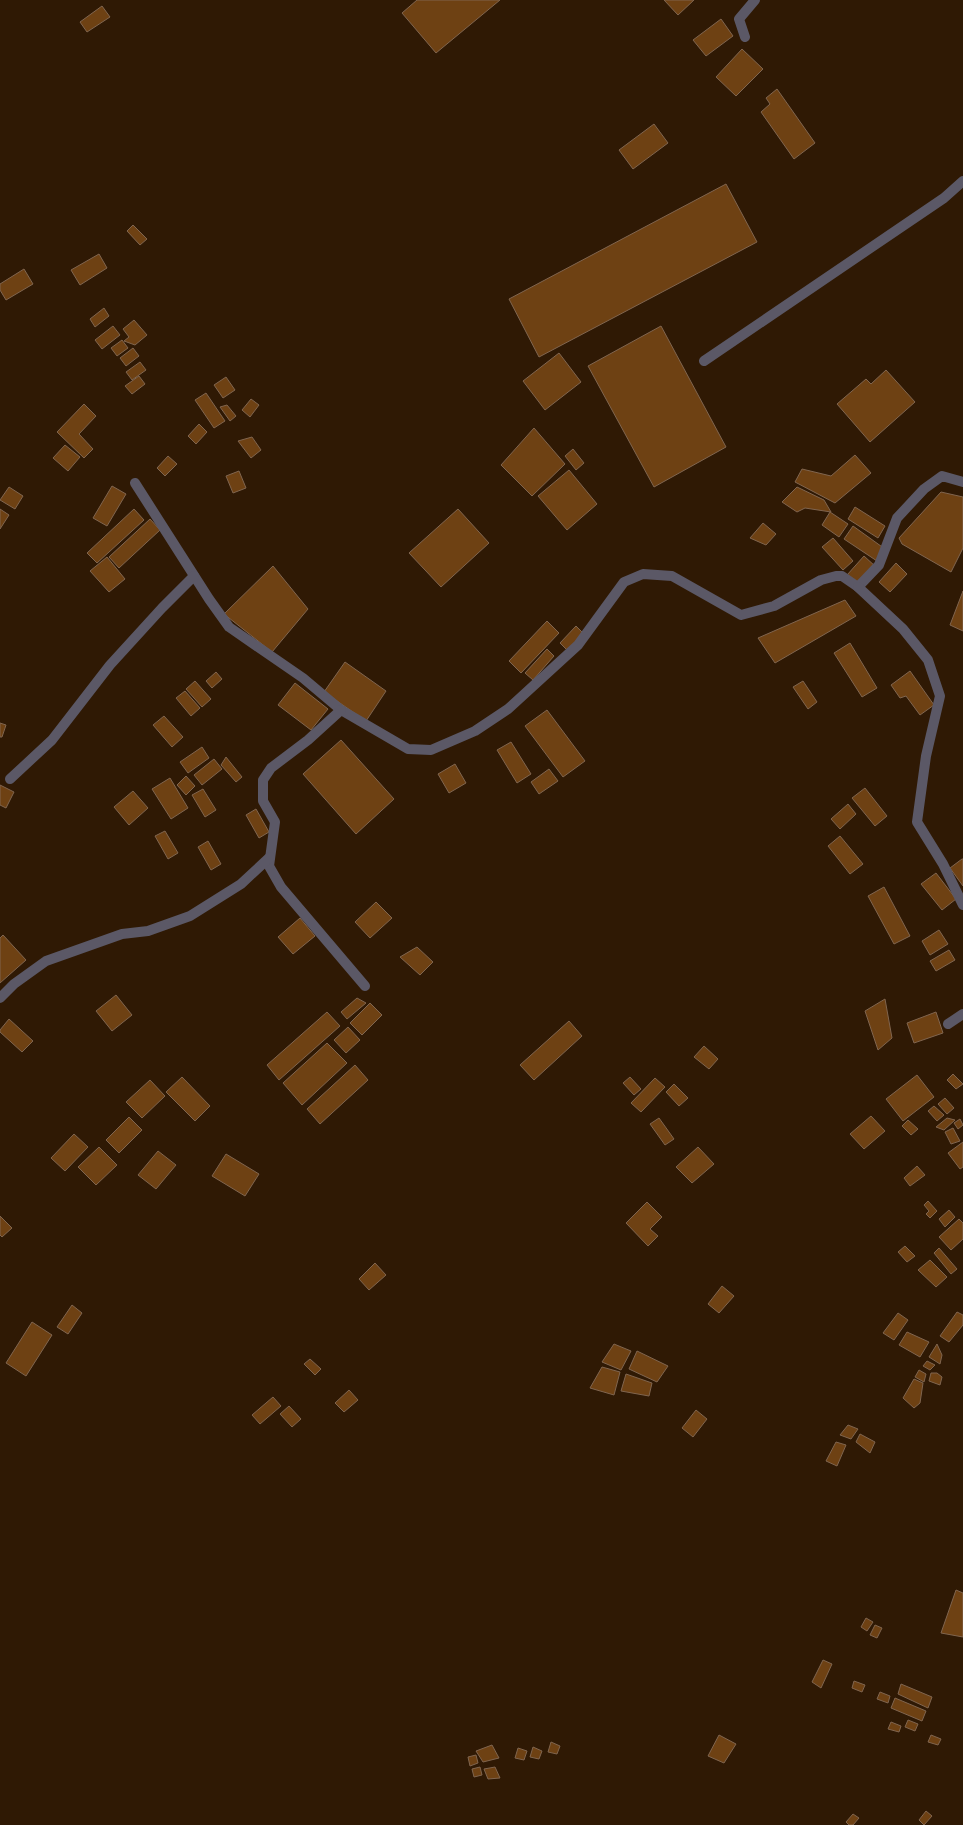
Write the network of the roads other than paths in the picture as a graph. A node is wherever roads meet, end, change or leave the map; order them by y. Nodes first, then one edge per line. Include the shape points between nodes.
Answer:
1 (755, 0) edge
2 (745, 37) dead end
3 (963, 180) edge
4 (704, 361) dead end
5 (963, 482) edge
6 (135, 483) dead end
7 (194, 576) junction
8 (858, 587) junction
9 (341, 710) junction
10 (10, 779) dead end
11 (270, 857) junction
12 (963, 906) edge
13 (365, 986) dead end
14 (0, 998) edge
15 (963, 1014) edge
16 (948, 1024) dead end

1 - 2 street via 739,19
3 - 4 street via 944,198
5 - 8 street via 942,476 924,489 898,518 879,565
6 - 7 street
7 - 9 street via 229,627 303,678
7 - 10 street via 110,665 52,740
8 - 9 street via 842,576 836,576 821,580 774,606 741,615 672,576 643,574 624,582 578,645 508,709 475,731 430,750 408,749
8 - 12 street via 903,629 928,660 938,689 940,696 926,756 917,822 943,864
9 - 11 street via 308,740 271,768 263,780 263,801 275,822
11 - 13 street via 269,866 281,887
11 - 14 street via 241,884 190,916 148,931 122,934 46,961 14,984
15 - 16 street

